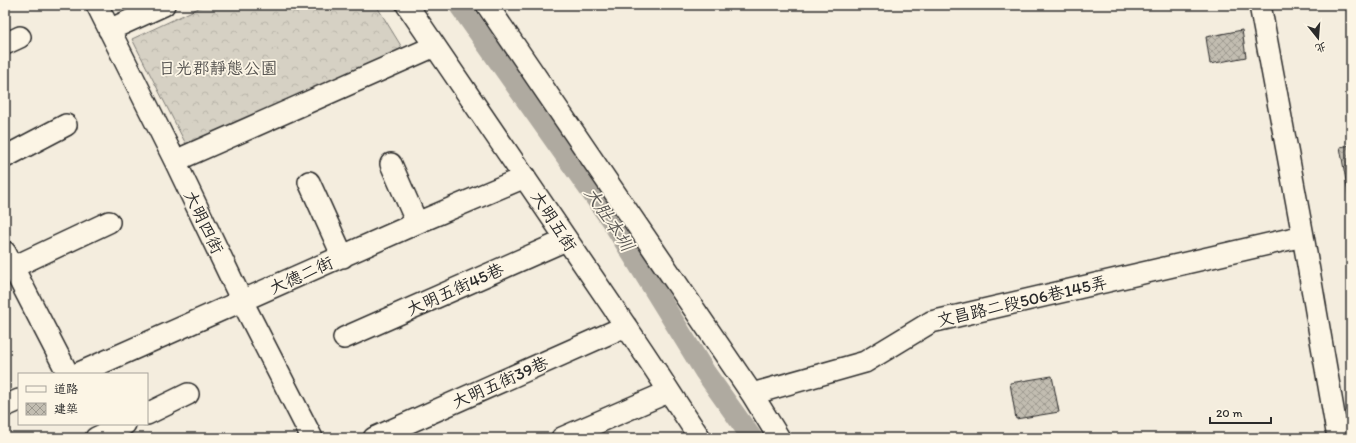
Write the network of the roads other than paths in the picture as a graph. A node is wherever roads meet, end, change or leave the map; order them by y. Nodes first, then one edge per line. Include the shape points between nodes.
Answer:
1 (97, 5) edge
2 (164, 5) edge
3 (407, 5) edge
4 (487, 5) edge
5 (1260, 5) edge
6 (110, 30) junction
7 (435, 46) junction
8 (66, 125) dead end
9 (5, 156) edge
10 (174, 161) junction
11 (391, 164) dead end
12 (525, 177) junction
13 (309, 182) dead end
14 (109, 222) dead end
15 (417, 223) junction
16 (1303, 236) junction
17 (566, 240) junction
18 (343, 257) junction
19 (7, 263) edge
20 (242, 301) junction
21 (626, 326) junction
22 (344, 338) dead end
23 (67, 373) edge
24 (79, 373) edge
25 (668, 392) junction
26 (188, 394) dead end
27 (752, 394) junction
28 (18, 400) edge
29 (5, 406) edge
30 (148, 414) edge
31 (122, 425) edge
32 (97, 434) edge
33 (312, 438) edge
34 (374, 438) edge
35 (562, 438) edge
36 (700, 438) edge
37 (779, 438) edge
38 (1338, 438) edge

1 - 6 street, 大明四街
2 - 6 street
3 - 7 street, 大明五街
4 - 27 street
5 - 16 street
6 - 10 street, 大明四街
7 - 10 street
7 - 12 street, 大明五街
8 - 9 street
10 - 20 street, 大明四街
11 - 15 street
12 - 15 street, 大德二街
12 - 17 street, 大明五街
13 - 18 street
14 - 19 street
15 - 18 street, 大德二街
16 - 27 street, 文昌路二段506巷145弄 via 931,322 866,362
16 - 38 street
17 - 21 street, 大明五街
17 - 22 street, 大明五街45巷
18 - 20 street, 大德二街
19 - 23 street
20 - 24 street, 大德二街
20 - 33 street, 大明四街
21 - 25 street, 大明五街
21 - 34 street, 大明五街39巷
25 - 35 street
25 - 36 street, 大明五街
26 - 30 street
27 - 37 street
28 - 29 street
31 - 32 street

